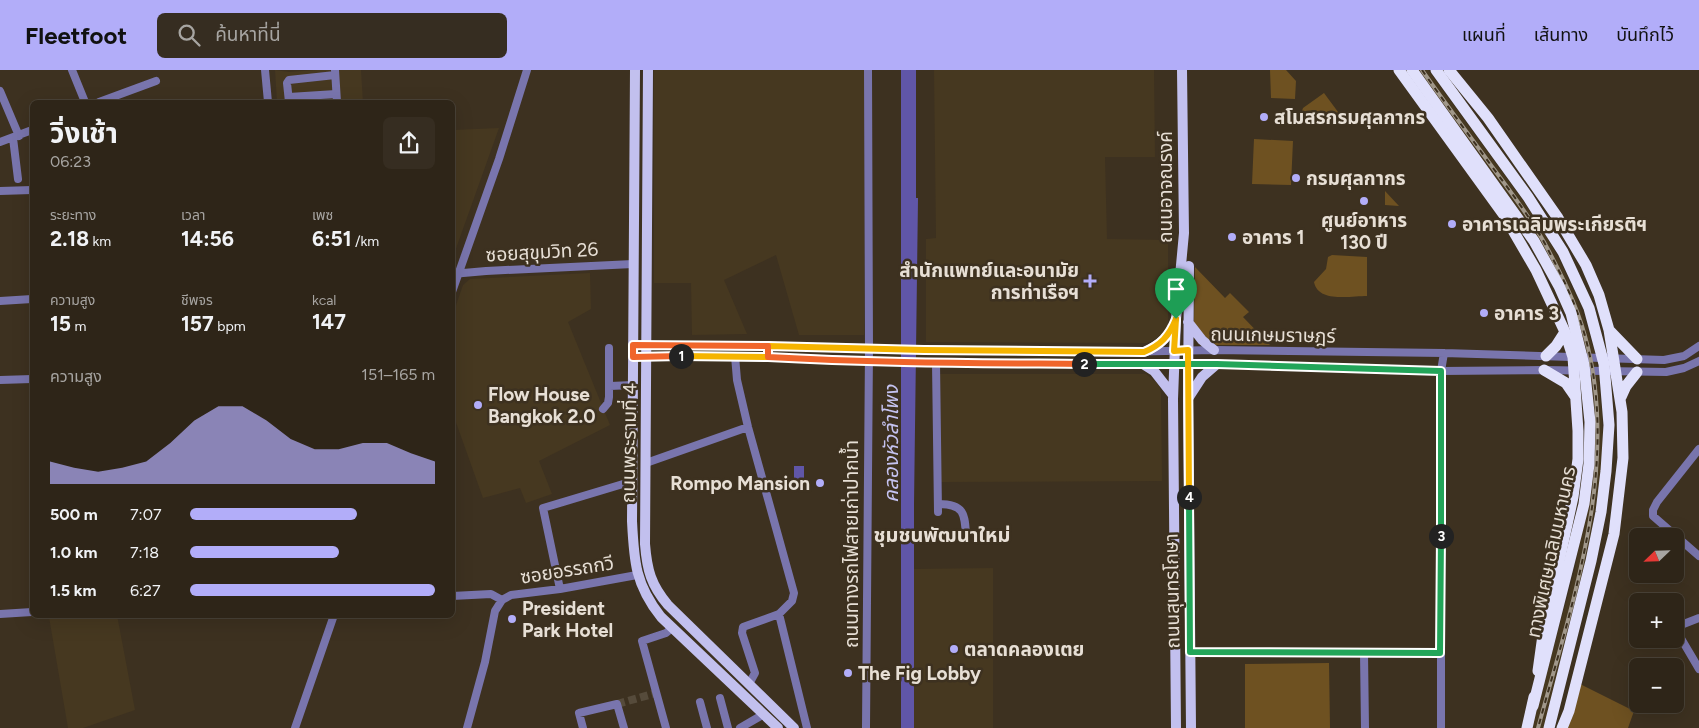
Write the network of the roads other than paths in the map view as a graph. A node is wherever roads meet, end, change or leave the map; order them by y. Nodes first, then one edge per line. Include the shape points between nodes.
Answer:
1 (72, 70) edge
2 (265, 70) edge
3 (527, 70) edge
4 (635, 70) edge
5 (648, 70) edge
6 (868, 70) edge
7 (1182, 70) edge
8 (1188, 70) edge
9 (1399, 70) edge
10 (1412, 70) edge
11 (1436, 70) edge
12 (1450, 70) edge
13 (335, 73) edge
14 (156, 81) dead end
15 (0, 91) edge
16 (337, 98) edge
17 (84, 100) edge
18 (105, 100) edge
19 (268, 100) edge
20 (289, 100) edge
21 (30, 131) edge
22 (16, 137) junction
23 (0, 142) edge
24 (18, 179) dead end
25 (30, 190) edge
26 (0, 192) edge
27 (633, 264) junction
28 (456, 274) edge
29 (30, 299) edge
30 (0, 301) edge
31 (1176, 319) junction
32 (1188, 322) junction
33 (1609, 330) junction
34 (1565, 332) junction
35 (633, 345) junction
36 (647, 345) junction
37 (768, 346) junction
38 (1699, 346) edge
39 (609, 348) dead end
40 (869, 348) junction
41 (1188, 350) junction
42 (1214, 350) junction
43 (1016, 351) junction
44 (1174, 351) junction
45 (1144, 352) junction
46 (1444, 354) junction
47 (735, 356) junction
48 (1546, 356) junction
49 (633, 357) junction
50 (647, 357) junction
51 (768, 357) junction
52 (1573, 357) junction
53 (1614, 359) junction
54 (1637, 359) junction
55 (869, 361) junction
56 (936, 363) junction
57 (1016, 364) junction
58 (1143, 364) junction
59 (1173, 364) junction
60 (1188, 364) junction
61 (1217, 364) junction
62 (1697, 365) edge
63 (1544, 370) junction
64 (1441, 371) junction
65 (1574, 371) junction
66 (1616, 371) junction
67 (1637, 372) junction
68 (30, 379) edge
69 (0, 380) edge
70 (633, 385) junction
71 (610, 386) junction
72 (1173, 395) junction
73 (1576, 398) junction
74 (1620, 399) junction
75 (1188, 401) junction
76 (603, 409) dead end
77 (748, 426) junction
78 (1699, 449) edge
79 (646, 463) junction
80 (633, 481) junction
81 (966, 537) dead end
82 (1699, 556) edge
83 (637, 575) junction
84 (560, 589) junction
85 (455, 596) edge
86 (502, 600) junction
87 (30, 612) edge
88 (0, 614) edge
89 (779, 614) junction
90 (333, 618) edge
91 (1699, 618) edge
92 (672, 628) junction
93 (1190, 652) junction
94 (1364, 653) junction
95 (1440, 653) junction
96 (1699, 669) edge
97 (750, 684) junction
98 (720, 698) dead end
99 (700, 702) dead end
100 (1533, 706) junction
101 (764, 714) junction
102 (774, 726) edge
103 (295, 728) edge
104 (467, 728) edge
105 (583, 728) edge
106 (624, 728) edge
107 (666, 728) edge
108 (708, 728) edge
109 (728, 728) edge
110 (740, 728) edge
111 (794, 728) edge
112 (807, 728) edge
113 (866, 728) edge
114 (1176, 728) edge
115 (1190, 728) edge
116 (1364, 728) edge
117 (1441, 728) edge
118 (1527, 728) edge
119 (1549, 728) edge
120 (1562, 728) edge

1 - 17 street
2 - 19 street
3 - 28 street via 499,159
4 - 27 main road, ถนนพระรามที่ 4
5 - 36 main road, ถนนพระรามที่ 4
6 - 40 street
7 - 31 main road, ถนนอาจณรงค์ via 1184,233
8 - 32 main road, ถนนอาจณรงค์
9 - 34 highway via 1504,215 1536,270
10 - 100 highway, ทางพิเศษเฉลิมมหานคร, bridge via 1534,241 1571,314 1584,365 1590,422 1584,504
11 - 119 highway, ทางพิเศษเฉลิมมหานคร, bridge via 1528,197 1563,252 1589,308 1604,364 1609,425 1601,512
12 - 33 highway via 1558,218 1586,265
13 - 16 street
13 - 20 street via 289,80
14 - 18 street
15 - 22 street
16 - 20 street
21 - 22 street
22 - 23 street
22 - 24 street
25 - 26 street
27 - 28 street, ซอยสุขุมวิท 26
27 - 35 main road, ถนนพระรามที่ 4
29 - 30 street
31 - 44 main road, ถนนอาจณรงค์
31 - 45 main road via 1165,340
32 - 41 main road, ถนนอาจณรงค์
32 - 42 main road
33 - 53 highway
33 - 54 highway
34 - 48 highway
34 - 52 highway
35 - 36 street, ถนนเกษมราษฎร์
35 - 49 main road, ถนนพระรามที่ 4
36 - 37 street, ถนนเกษมราษฎร์
36 - 50 main road, ถนนพระรามที่ 4
37 - 40 street, ถนนเกษมราษฎร์
37 - 51 street
38 - 54 street, ถนนเกษมราษฎร์ via 1674,359
39 - 71 street
40 - 43 street, ถนนเกษมราษฎร์
40 - 55 street, ถนนทางรถไฟสายเก่าปากน้ำ
41 - 42 street, ถนนเกษมราษฎร์
41 - 44 street, ถนนเกษมราษฎร์
41 - 60 main road, ถนนอาจณรงค์
42 - 46 street, ถนนเกษมราษฎร์
43 - 45 street, ถนนเกษมราษฎร์
43 - 57 street
44 - 45 street, ถนนเกษมราษฎร์
44 - 59 main road, ถนนอาจณรงค์
46 - 48 street, ถนนเกษมราษฎร์
46 - 64 street
47 - 50 street, ถนนเกษมราษฎร์
47 - 51 street, ถนนเกษมราษฎร์
47 - 77 street via 736,380
48 - 52 street, ถนนเกษมราษฎร์
49 - 50 street, ถนนเกษมราษฎร์
49 - 70 main road, ถนนพระรามที่ 4
50 - 79 main road, ถนนพระรามที่ 4
51 - 55 street, ถนนเกษมราษฎร์
52 - 53 street, ถนนเกษมราษฎร์
52 - 65 highway
53 - 54 street, ถนนเกษมราษฎร์
53 - 66 highway
55 - 56 street, ถนนเกษมราษฎร์
55 - 113 street, ถนนทางรถไฟสายเก่าปากน้ำ
56 - 57 street, ถนนเกษมราษฎร์
56 - 81 street via 938,508 951,504 960,509 965,518
57 - 58 street, ถนนเกษมราษฎร์
58 - 59 street, ถนนเกษมราษฎร์
58 - 72 main road via 1163,380
59 - 60 street, ถนนเกษมราษฎร์
59 - 72 main road, ถนนสุนทรโกษา
60 - 61 street, ถนนเกษมราษฎร์
60 - 75 main road, ถนนสุนทรโกษา
61 - 64 street, ถนนเกษมราษฎร์
61 - 75 main road via 1202,376
62 - 67 street, ถนนเกษมราษฎร์ via 1666,372
63 - 64 street, ถนนเกษมราษฎร์
63 - 65 street, ถนนเกษมราษฎร์
63 - 73 highway via 1566,383
64 - 95 street
65 - 66 street, ถนนเกษมราษฎร์
65 - 73 highway
66 - 67 street, ถนนเกษมราษฎร์
66 - 74 highway
67 - 74 highway
68 - 69 street
70 - 71 street
70 - 80 main road, ถนนพระรามที่ 4
71 - 76 street via 609,400
72 - 114 main road, ถนนสุนทรโกษา
73 - 100 highway, bridge via 1578,460 1573,497 1543,634
74 - 120 highway via 1623,458 1614,534
75 - 93 main road, ถนนสุนทรโกษา
77 - 79 street
77 - 89 street via 794,593 792,601
78 - 82 street via 1657,502 1653,516
79 - 97 main road, ถนนพระรามที่ 4 via 645,544 648,572 653,583 672,610
80 - 83 main road, ถนนพระรามที่ 4
80 - 84 street via 543,508
83 - 84 street, ซอยอรรถกวี
83 - 92 main road, ถนนพระรามที่ 4 via 650,604
84 - 86 street, ซอยอรรถกวี via 511,595
85 - 86 street via 491,594
86 - 104 street via 495,611 486,662
87 - 88 street
89 - 97 street via 743,627 755,673
89 - 112 street
90 - 103 street
91 - 96 street via 1677,629
92 - 101 main road, ถนนพระรามที่ 4
92 - 107 street via 642,641
93 - 94 street
93 - 115 main road, ถนนสุนทรโกษา
94 - 95 street
94 - 116 street
95 - 117 street
97 - 111 main road, ถนนพระรามที่ 4
98 - 109 street
99 - 108 street
100 - 118 highway, ทางพิเศษเฉลิมมหานคร
101 - 102 main road, ถนนพระรามที่ 4
101 - 110 street
105 - 106 street via 579,713 617,704

